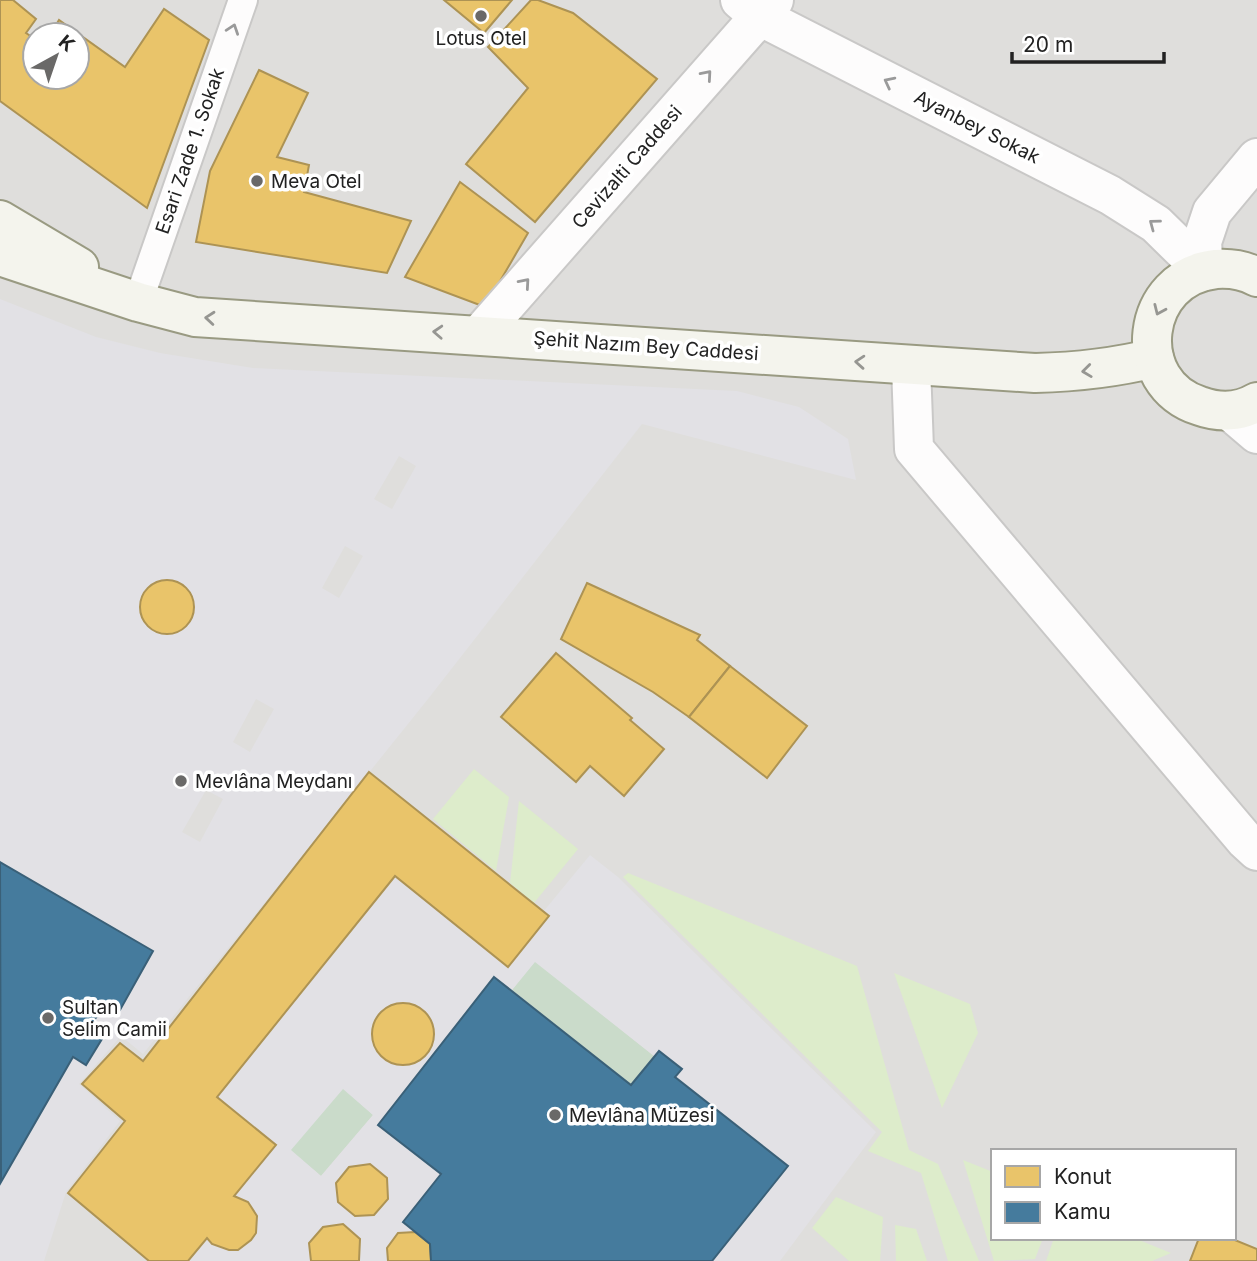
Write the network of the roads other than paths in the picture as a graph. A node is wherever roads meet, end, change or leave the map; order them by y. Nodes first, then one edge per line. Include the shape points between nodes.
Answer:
1 (243, 0) edge
2 (758, 5) edge
3 (1257, 158) edge
4 (0, 220) edge
5 (0, 256) edge
6 (1204, 271) junction
7 (1257, 277) edge
8 (138, 302) junction
9 (480, 334) junction
10 (1154, 358) junction
11 (911, 366) junction
12 (1250, 415) edge
13 (1257, 851) edge

8 -> 1 lane, Esari Zade 1. Sokak
6 -> 2 street, Ayanbey Sokak via 1156,224 1110,195
9 -> 2 street, Cevizalti Caddesi
3 - 6 street via 1212,212 1202,242
4 - 8 main road
5 - 8 main road
6 - 7 main road via 1226,268
6 -> 10 main road via 1183,280 1156,314 1151,336
9 -> 8 main road, Şehit Nazım Bey Caddesi via 195,317
11 -> 9 main road, Şehit Nazım Bey Caddesi
10 -> 11 main road, Şehit Nazım Bey Caddesi via 1079,372
10 - 12 main road via 1162,377 1191,404
11 - 13 street via 914,449

